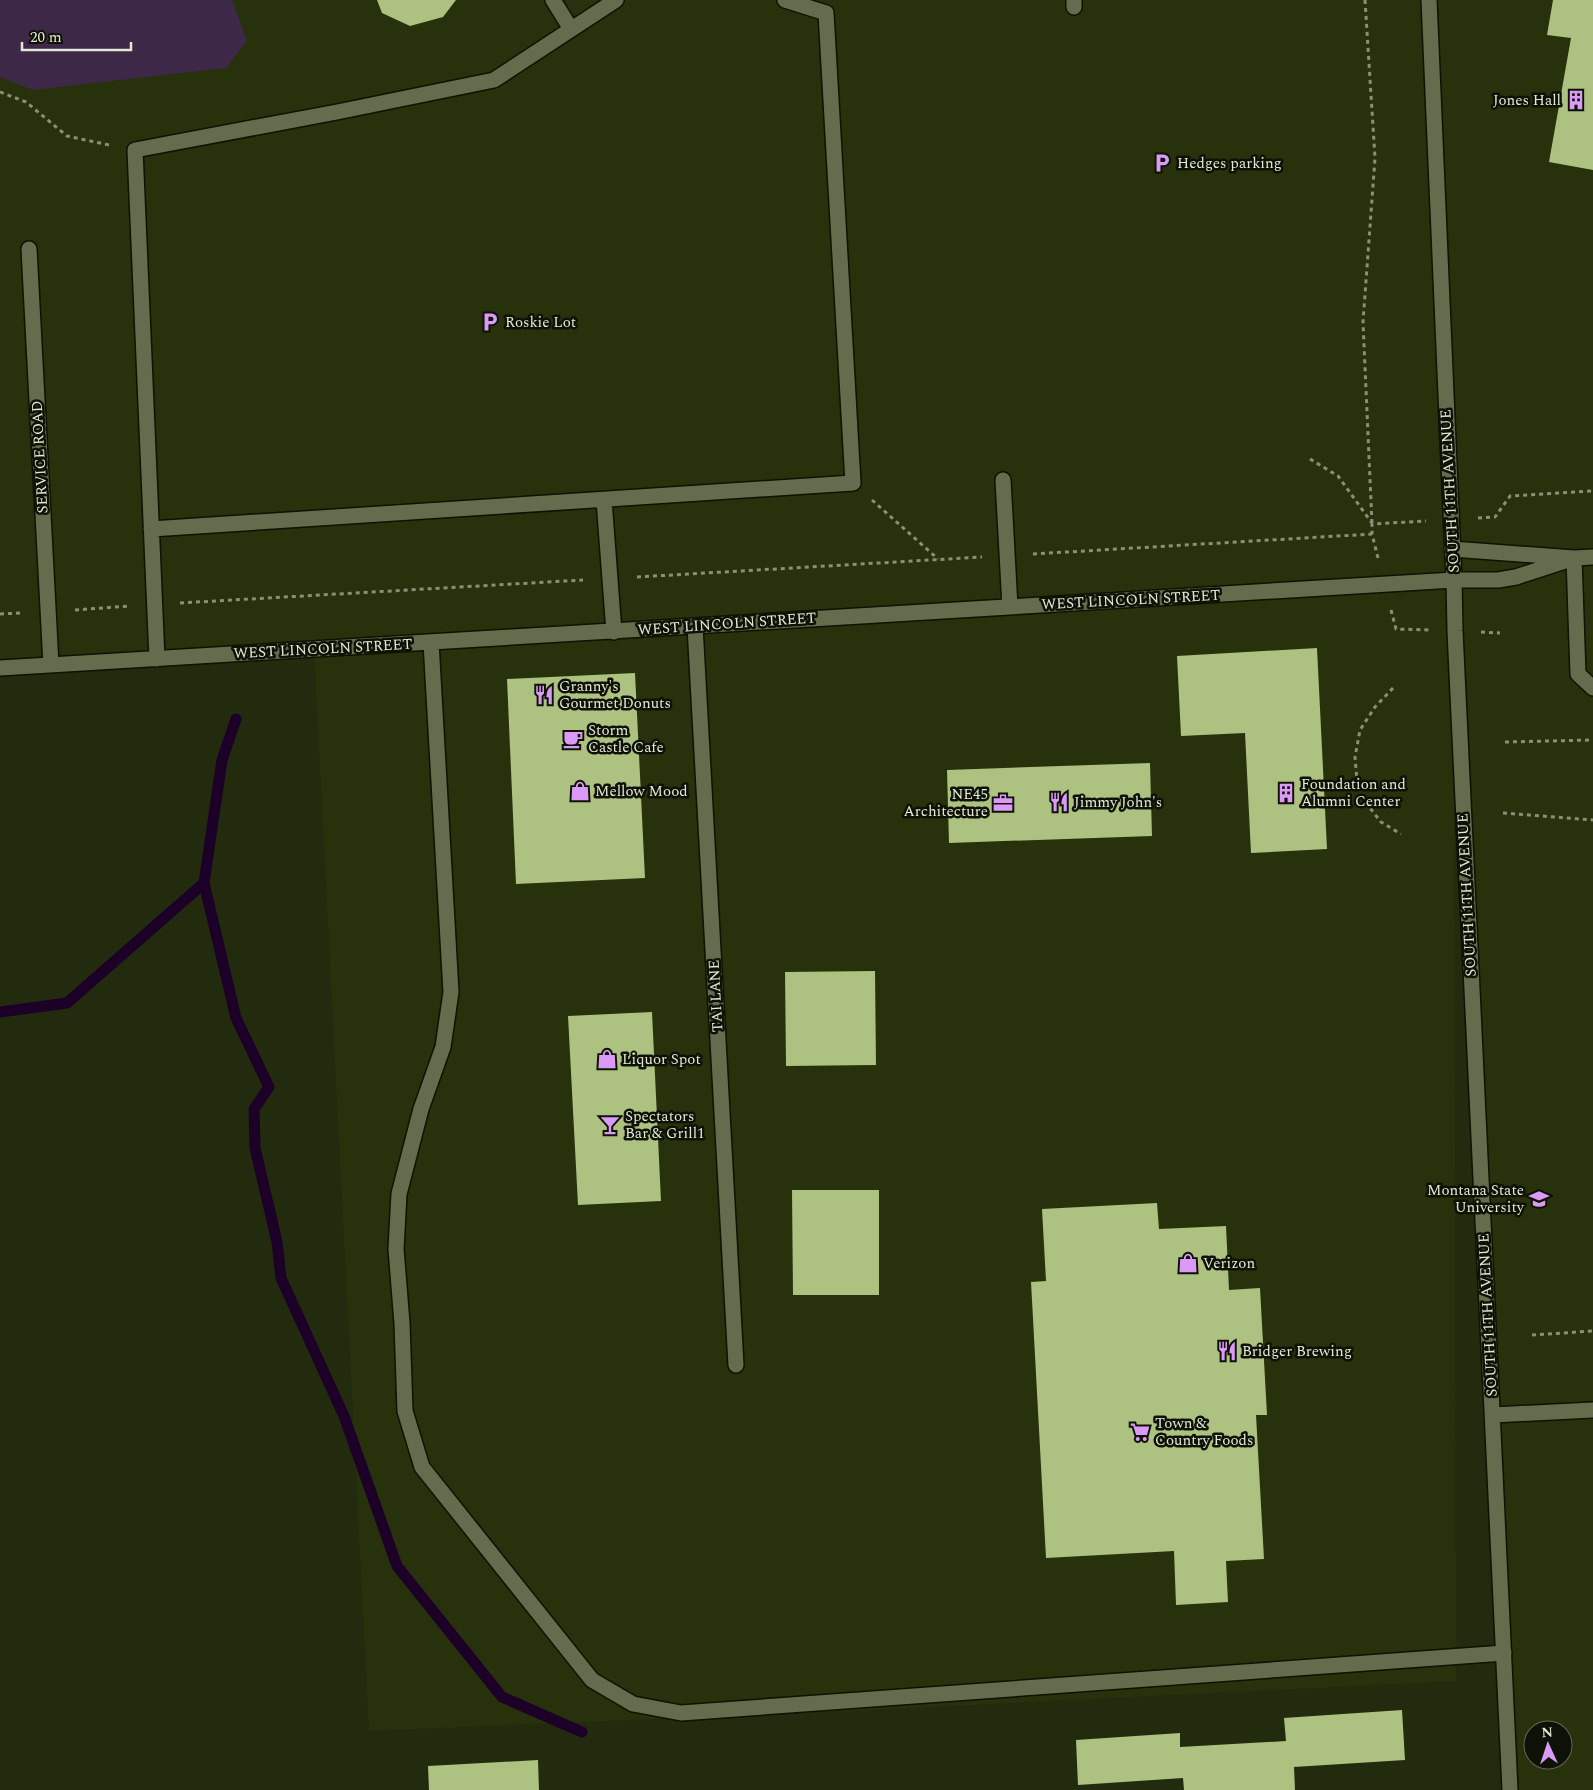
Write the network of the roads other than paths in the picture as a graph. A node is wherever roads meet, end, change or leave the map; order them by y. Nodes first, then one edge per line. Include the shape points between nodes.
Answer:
1 (554, 0) edge
2 (616, 0) edge
3 (785, 0) edge
4 (1429, 0) edge
5 (571, 29) junction
6 (29, 249) dead end
7 (1003, 480) dead end
8 (604, 500) junction
9 (151, 529) junction
10 (1452, 549) junction
11 (1593, 557) edge
12 (1574, 558) junction
13 (1454, 580) junction
14 (1010, 607) junction
15 (695, 626) junction
16 (614, 632) junction
17 (431, 642) junction
18 (157, 659) junction
19 (51, 665) junction
20 (0, 668) edge
21 (1593, 688) edge
22 (736, 1366) dead end
23 (1593, 1410) edge
24 (1493, 1415) junction
25 (1504, 1653) junction
26 (1510, 1790) edge

1 - 5 street
2 - 5 street
3 - 8 street via 826,13 853,483
4 - 10 street, SOUTH 11TH AVENUE
5 - 9 street via 494,80 135,150
6 - 19 street, SERVICE ROAD
7 - 14 street
8 - 9 street
8 - 16 street
9 - 18 street
10 - 12 street
10 - 13 street, SOUTH 11TH AVENUE
11 - 12 street
12 - 13 street, WEST LINCOLN STREET via 1516,577
12 - 21 street via 1578,674
13 - 14 street, WEST LINCOLN STREET
13 - 24 street, SOUTH 11TH AVENUE
14 - 15 street, WEST LINCOLN STREET
15 - 16 street, WEST LINCOLN STREET
15 - 22 street, TAI LANE
16 - 17 street, WEST LINCOLN STREET
17 - 18 street, WEST LINCOLN STREET
17 - 25 street via 451,992 442,1048 421,1110 399,1194 396,1249 405,1411 422,1467 592,1680 632,1704 681,1713
18 - 19 street, WEST LINCOLN STREET
19 - 20 street, WEST LINCOLN STREET
23 - 24 street
24 - 25 street, SOUTH 11TH AVENUE
25 - 26 street, SOUTH 11TH AVENUE

